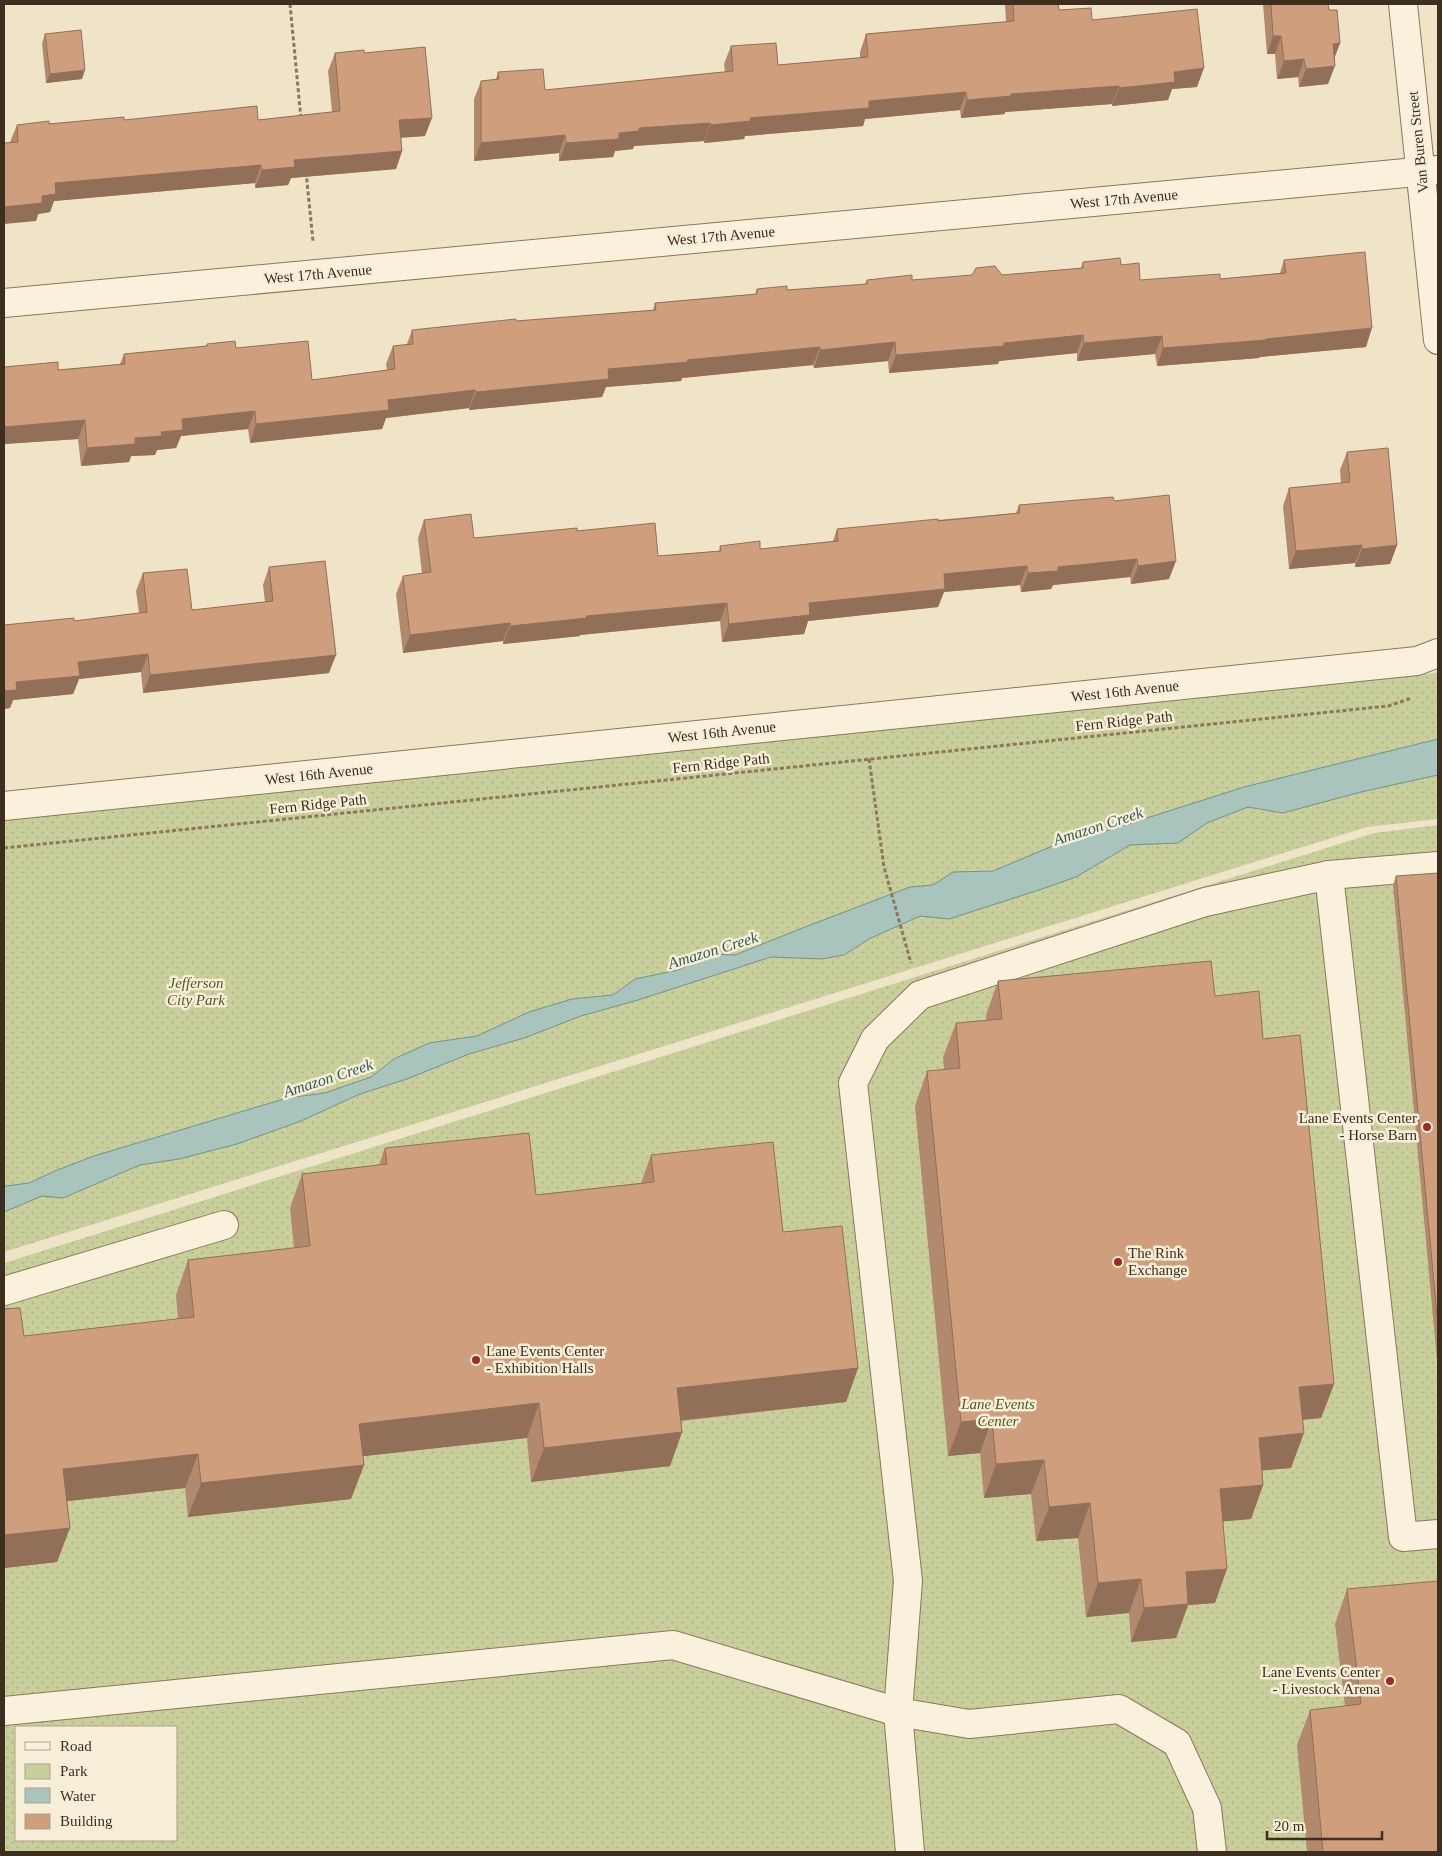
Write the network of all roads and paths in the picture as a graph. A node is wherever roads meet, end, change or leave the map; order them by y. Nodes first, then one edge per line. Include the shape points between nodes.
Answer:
1 (290, 4) edge
2 (1403, 4) edge
3 (301, 120) edge
4 (306, 168) edge
5 (1430, 170) edge
6 (316, 274) junction
7 (4, 303) edge
8 (1438, 340) edge
9 (1438, 652) edge
10 (1413, 697) dead end
11 (869, 758) junction
12 (4, 806) edge
13 (4, 848) edge
14 (1438, 866) edge
15 (1329, 875) junction
16 (913, 971) dead end
17 (224, 1225) dead end
18 (4, 1291) edge
19 (1438, 1534) edge
20 (4, 1711) edge
21 (898, 1712) junction
22 (910, 1852) edge
23 (1212, 1852) edge

1 - 3 path
2 - 5 street, Van Buren Street
4 - 6 path
5 - 6 street, West 17th Avenue
5 - 8 street, Van Buren Street
6 - 7 street, West 17th Avenue
9 - 12 street, West 16th Avenue via 1417,661
10 - 11 path, Fern Ridge Path via 1388,706
11 - 13 path, Fern Ridge Path
11 - 16 path via 884,867
14 - 15 street
15 - 19 street via 1403,1537
15 - 21 street via 1205,902 920,995 875,1039 853,1083 908,1581
17 - 18 street
20 - 21 street via 672,1645
21 - 22 street
21 - 23 street via 969,1724 1119,1710 1177,1743 1207,1808

